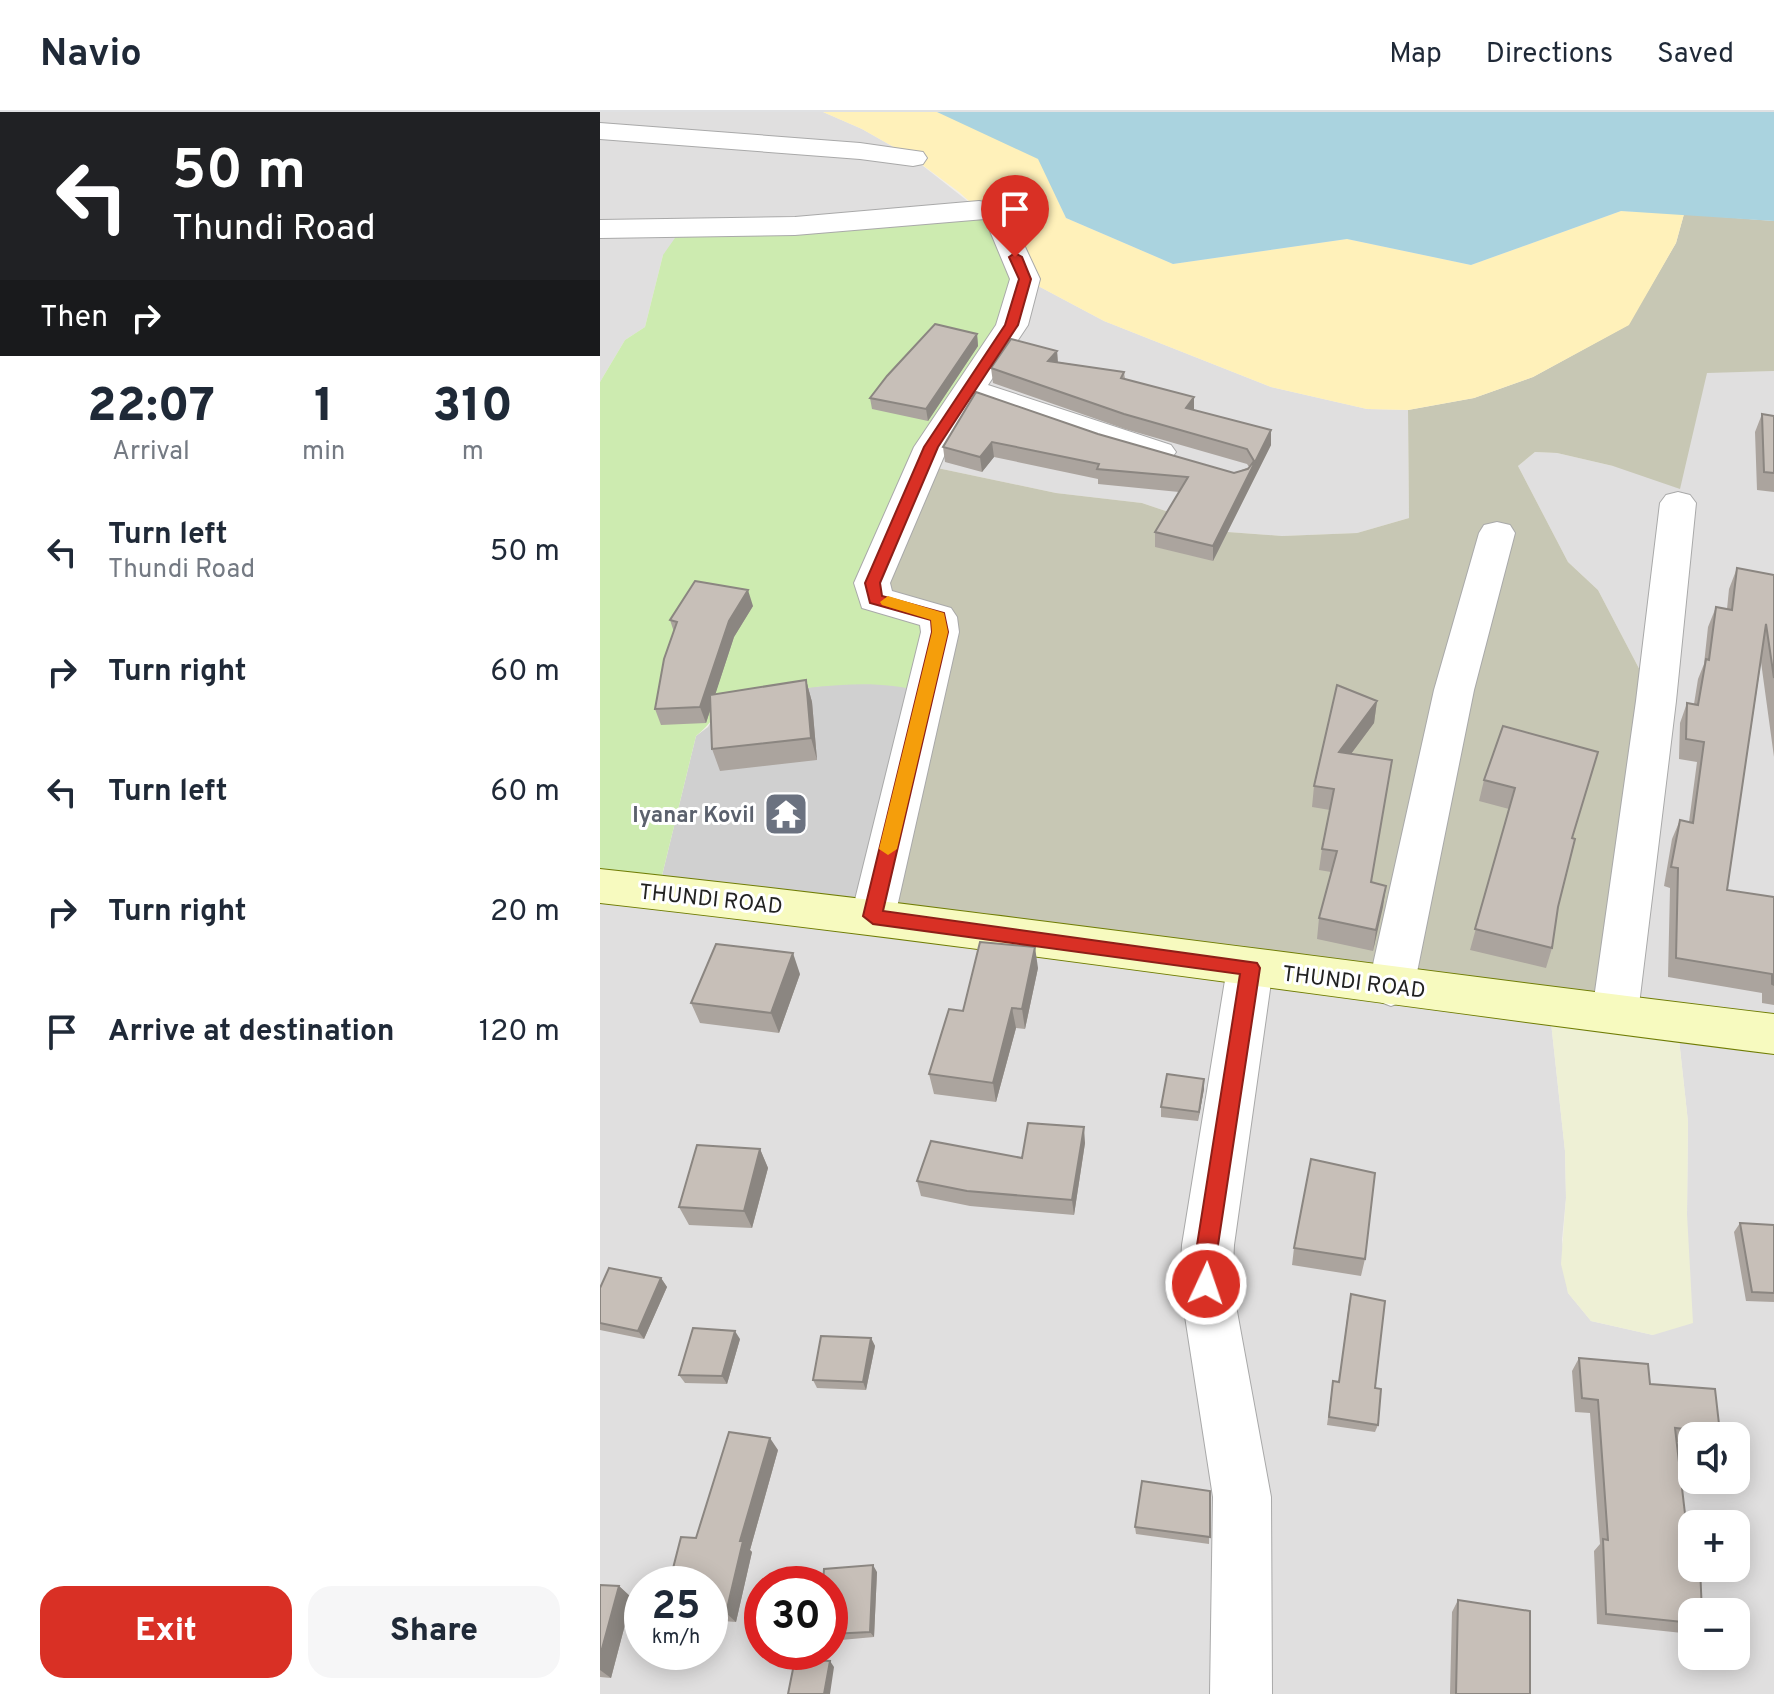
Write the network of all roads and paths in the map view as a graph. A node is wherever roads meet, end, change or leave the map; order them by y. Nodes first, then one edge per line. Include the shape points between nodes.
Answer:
1 (600, 131) edge
2 (913, 158) dead end
3 (600, 229) edge
4 (968, 389) junction
5 (1189, 461) edge
6 (1678, 503) dead end
7 (1497, 533) dead end
8 (600, 886) edge
9 (873, 916) junction
10 (1250, 968) junction
11 (1391, 987) junction
12 (1615, 1013) junction
13 (1774, 1034) edge
14 (1241, 1694) edge

1 - 2 street
3 - 4 street via 795,226 970,209 996,212 1025,279 1012,325
4 - 5 street
4 - 9 street via 931,447 872,583 875,599 938,617 940,632
6 - 12 street
7 - 11 street via 1454,690
8 - 9 main road, THUNDI ROAD
9 - 10 main road, THUNDI ROAD
10 - 11 main road, THUNDI ROAD
10 - 14 street via 1206,1284 1242,1497
11 - 12 main road, THUNDI ROAD
12 - 13 main road, THUNDI ROAD

